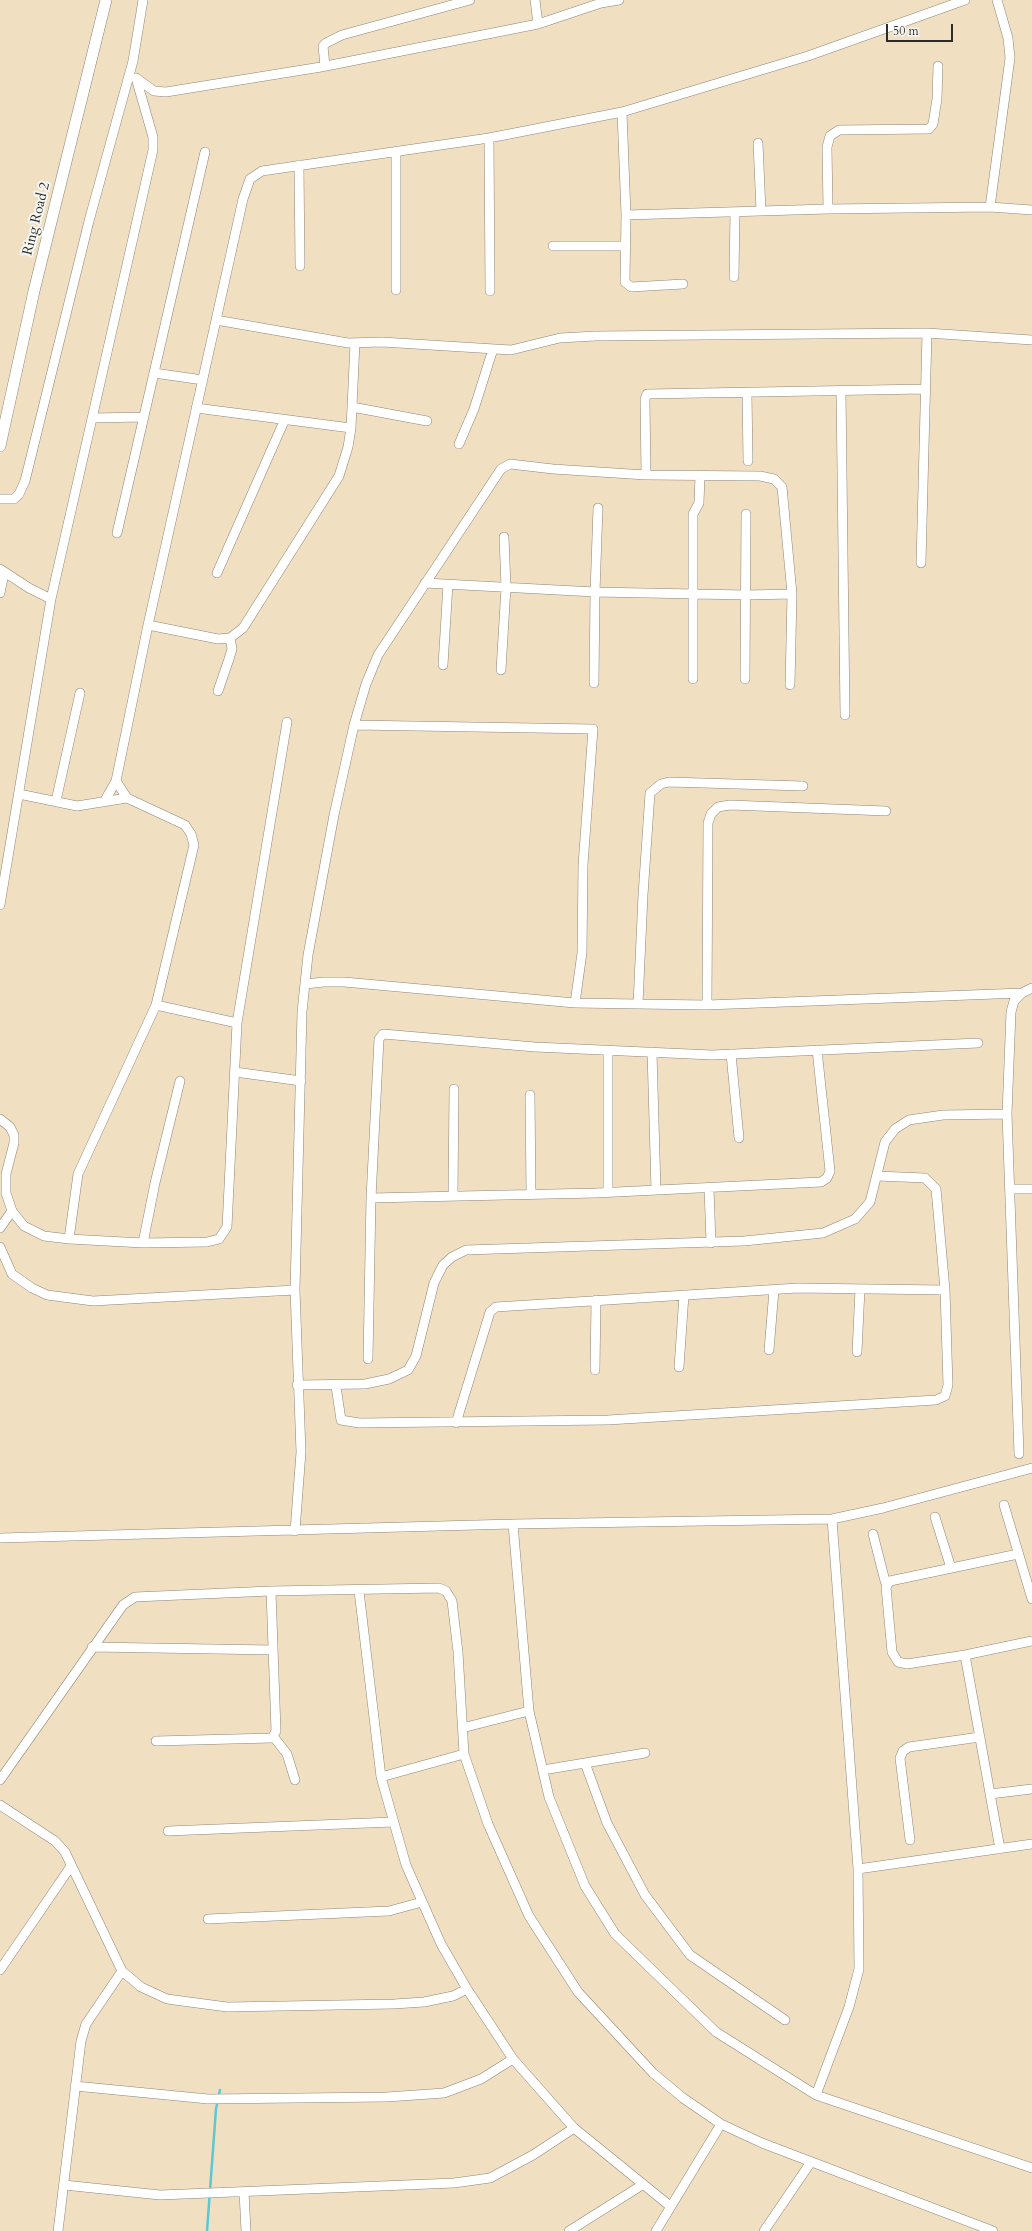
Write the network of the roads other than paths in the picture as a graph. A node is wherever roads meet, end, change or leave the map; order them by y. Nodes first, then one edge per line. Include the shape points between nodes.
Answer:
1 (106, 0) edge
2 (144, 0) edge
3 (470, 0) edge
4 (535, 0) edge
5 (619, 0) edge
6 (965, 0) edge
7 (997, 0) edge
8 (538, 24) junction
9 (133, 61) junction
10 (325, 66) junction
11 (938, 66) dead end
12 (136, 78) junction
13 (622, 112) junction
14 (489, 138) junction
15 (758, 143) dead end
16 (396, 151) junction
17 (205, 152) dead end
18 (299, 165) junction
19 (990, 207) junction
20 (828, 209) junction
21 (1032, 210) edge
22 (761, 211) junction
23 (735, 212) junction
24 (626, 215) junction
25 (553, 246) dead end
26 (626, 246) junction
27 (300, 266) dead end
28 (734, 277) dead end
29 (683, 284) dead end
30 (396, 290) dead end
31 (490, 291) dead end
32 (216, 320) junction
33 (927, 333) junction
34 (1032, 340) edge
35 (355, 342) junction
36 (493, 349) junction
37 (154, 373) junction
38 (203, 380) junction
39 (925, 390) junction
40 (841, 391) junction
41 (747, 393) junction
42 (352, 407) junction
43 (196, 408) junction
44 (144, 417) junction
45 (93, 418) junction
46 (285, 419) junction
47 (427, 421) dead end
48 (351, 428) junction
49 (459, 444) dead end
50 (0, 446) edge
51 (748, 461) dead end
52 (646, 474) junction
53 (700, 475) junction
54 (0, 499) edge
55 (598, 508) dead end
56 (746, 514) dead end
57 (117, 533) dead end
58 (504, 537) dead end
59 (921, 563) dead end
60 (2, 571) edge
61 (217, 573) dead end
62 (425, 583) junction
63 (448, 584) junction
64 (506, 587) junction
65 (594, 592) junction
66 (0, 593) edge
67 (692, 594) junction
68 (792, 594) junction
69 (746, 595) junction
70 (51, 599) junction
71 (148, 625) junction
72 (230, 638) junction
73 (443, 666) dead end
74 (501, 670) dead end
75 (693, 679) dead end
76 (745, 679) dead end
77 (594, 683) dead end
78 (790, 685) dead end
79 (218, 691) dead end
80 (80, 693) dead end
81 (845, 715) dead end
82 (287, 722) dead end
83 (354, 725) junction
84 (116, 781) junction
85 (803, 786) dead end
86 (19, 794) junction
87 (127, 798) junction
88 (56, 801) junction
89 (104, 802) junction
90 (886, 811) dead end
91 (0, 905) edge
92 (305, 984) junction
93 (1032, 988) edge
94 (1022, 993) junction
95 (575, 1003) junction
96 (638, 1004) junction
97 (156, 1005) junction
98 (707, 1005) junction
99 (238, 1022) junction
100 (978, 1043) dead end
101 (817, 1050) junction
102 (608, 1051) junction
103 (652, 1052) junction
104 (731, 1054) junction
105 (235, 1072) junction
106 (180, 1081) dead end
107 (302, 1081) junction
108 (454, 1089) dead end
109 (530, 1095) dead end
110 (1007, 1114) junction
111 (0, 1119) edge
112 (739, 1138) dead end
113 (877, 1176) junction
114 (709, 1188) junction
115 (1010, 1188) junction
116 (1032, 1189) edge
117 (656, 1190) junction
118 (608, 1192) junction
119 (531, 1194) junction
120 (453, 1196) junction
121 (371, 1198) junction
122 (12, 1211) junction
123 (0, 1228) edge
124 (69, 1239) junction
125 (143, 1243) junction
126 (711, 1243) junction
127 (0, 1247) edge
128 (860, 1289) junction
129 (295, 1290) junction
130 (774, 1290) junction
131 (945, 1290) junction
132 (684, 1295) junction
133 (596, 1300) junction
134 (769, 1350) dead end
135 (857, 1352) dead end
136 (368, 1359) dead end
137 (679, 1367) dead end
138 (595, 1370) dead end
139 (298, 1386) junction
140 (336, 1386) junction
141 (456, 1423) junction
142 (1020, 1454) dead end
143 (1032, 1468) edge
144 (1004, 1505) dead end
145 (935, 1517) dead end
146 (832, 1518) junction
147 (513, 1524) junction
148 (295, 1531) junction
149 (873, 1534) dead end
150 (0, 1538) edge
151 (1018, 1554) junction
152 (951, 1568) junction
153 (888, 1584) junction
154 (272, 1591) junction
155 (358, 1591) junction
156 (1032, 1599) edge
157 (1032, 1641) edge
158 (92, 1647) junction
159 (273, 1650) junction
160 (965, 1655) junction
161 (529, 1711) junction
162 (462, 1728) junction
163 (273, 1736) junction
164 (980, 1737) junction
165 (156, 1741) dead end
166 (646, 1753) dead end
167 (464, 1754) junction
168 (585, 1763) junction
169 (542, 1770) junction
170 (381, 1777) junction
171 (0, 1780) edge
172 (294, 1780) dead end
173 (1032, 1789) edge
174 (990, 1794) junction
175 (0, 1805) edge
176 (393, 1822) junction
177 (168, 1831) dead end
178 (910, 1840) dead end
179 (1032, 1844) edge
180 (1000, 1849) junction
181 (71, 1866) junction
182 (858, 1869) junction
183 (422, 1902) junction
184 (208, 1919) dead end
185 (0, 1970) edge
186 (122, 1971) junction
187 (467, 1989) junction
188 (785, 2020) dead end
189 (513, 2059) junction
190 (75, 2086) junction
191 (816, 2095) junction
192 (721, 2124) junction
193 (574, 2128) junction
194 (811, 2162) junction
195 (1032, 2168) edge
196 (64, 2185) junction
197 (642, 2185) junction
198 (244, 2192) junction
199 (670, 2206) junction
200 (58, 2231) edge
201 (246, 2231) edge
202 (569, 2231) edge
203 (656, 2231) edge
204 (764, 2231) edge
205 (993, 2231) edge

1 - 50 main road, Ring Road 2 via 34,291
2 - 9 street
3 - 10 street via 374,24 342,35 323,46
4 - 8 street
5 - 8 street via 601,3
6 - 13 street via 808,56
7 - 19 street via 1008,38 1010,58
8 - 10 street
9 - 12 street
9 - 54 street via 89,220 25,481 14,499
10 - 12 street via 166,92 154,92
11 - 20 street via 937,99 933,124 929,129 839,130 830,136 827,147
12 - 45 street via 153,137 153,150
13 - 14 street
13 - 24 street
14 - 16 street
14 - 31 street
15 - 22 street
16 - 18 street
16 - 30 street
17 - 37 street
18 - 27 street
18 - 32 street via 262,171 250,179 243,198
19 - 20 street
19 - 21 street
20 - 22 street
22 - 23 street
23 - 24 street
23 - 28 street
24 - 26 street
25 - 26 street
26 - 29 street via 625,282 628,285
32 - 35 street
32 - 38 street
33 - 34 street
33 - 36 street via 595,336 560,338 511,350
33 - 39 street
35 - 36 street
35 - 42 street
36 - 49 street via 474,409
37 - 38 street
37 - 44 street
38 - 43 street
39 - 40 street
39 - 59 street
40 - 41 street
40 - 81 street
41 - 51 street
41 - 52 street via 647,394
42 - 47 street
42 - 48 street
43 - 46 street
43 - 71 street
44 - 45 street
44 - 57 street
45 - 70 street
46 - 48 street
46 - 61 street
48 - 72 street via 339,476 243,628
52 - 53 street
52 - 62 street via 510,464 501,469
53 - 67 street via 699,503 693,514
53 - 68 street via 760,476 774,479 782,487
55 - 65 street
56 - 69 street
58 - 64 street
60 - 66 street
60 - 70 street
62 - 63 street
62 - 83 street via 378,655
63 - 64 street
63 - 73 street
64 - 65 street
64 - 74 street
65 - 67 street
65 - 77 street
67 - 69 street
67 - 75 street
68 - 69 street
68 - 78 street
69 - 76 street
70 - 86 street
71 - 72 street via 218,639
71 - 84 street
72 - 79 street via 230,659
80 - 88 street
82 - 99 street
83 - 92 street via 334,815
83 - 95 street via 593,728 583,865 582,953
84 - 87 street
84 - 89 street
85 - 96 street via 669,782 661,784 650,794 642,895
86 - 88 street
86 - 91 street
87 - 89 street
87 - 97 street via 185,825 194,845
88 - 89 street via 77,806
90 - 98 street via 730,805 718,807 711,814 708,823
92 - 95 street via 344,982
92 - 107 street via 302,1012
93 - 94 street
94 - 98 street
94 - 110 street via 1014,1001 1010,1012
95 - 96 street
96 - 98 street
97 - 99 street
97 - 124 street via 78,1174
99 - 105 street
100 - 101 street
101 - 104 street
101 - 114 street via 830,1171 827,1178 821,1182
102 - 103 street
102 - 118 street
102 - 121 street via 535,1048 383,1034 379,1039
103 - 104 street
103 - 117 street
104 - 112 street
105 - 107 street
105 - 125 street via 227,1227 219,1239 207,1242
106 - 125 street
107 - 129 street
108 - 120 street
109 - 119 street
110 - 113 street via 943,1115 908,1120 895,1129 885,1142
110 - 115 street
111 - 122 street via 10,1127 14,1136 6,1174 6,1193
113 - 126 street via 870,1202 855,1219 823,1233
113 - 131 street via 925,1178 936,1189
114 - 117 street
114 - 126 street
115 - 116 street
115 - 142 street
117 - 118 street
118 - 119 street
119 - 120 street
120 - 121 street
121 - 136 street
122 - 123 street
122 - 124 street via 24,1226 44,1236
124 - 125 street
126 - 140 street via 466,1250 443,1265 434,1283 416,1356 408,1370 389,1379
127 - 129 street via 12,1274 47,1295 93,1301
128 - 130 street
128 - 131 street
128 - 135 street
129 - 139 street
130 - 132 street
130 - 134 street
131 - 141 street via 948,1385 945,1396 936,1400 608,1420
132 - 133 street
132 - 137 street
133 - 138 street
133 - 141 street via 496,1307 490,1312
139 - 140 street
139 - 148 street via 301,1452
140 - 141 street via 341,1420 359,1423
143 - 146 street via 883,1508
144 - 151 street
145 - 152 street
146 - 147 street
146 - 182 street
147 - 148 street
147 - 161 street
148 - 150 street
149 - 153 street via 885,1581
151 - 152 street
151 - 156 street
152 - 153 street via 890,1581
153 - 160 street via 886,1587 892,1652 898,1662 907,1664
154 - 155 street
154 - 158 street via 135,1597 123,1605
154 - 159 street
155 - 162 street via 439,1588 446,1592 452,1601
155 - 170 street
157 - 160 street
158 - 159 street
158 - 171 street
159 - 163 street via 276,1731
160 - 164 street
161 - 162 street
161 - 169 street
162 - 167 street
163 - 165 street via 266,1739
163 - 172 street via 287,1754
164 - 174 street
164 - 178 street via 909,1747 903,1751 900,1758
166 - 168 street
167 - 170 street
167 - 192 street via 488,1824 529,1916 578,1992 653,2073
168 - 169 street
168 - 188 street via 607,1823 635,1875 690,1956
169 - 191 street via 549,1797 585,1886 615,1934 716,2032
170 - 176 street
173 - 174 street
174 - 180 street
175 - 181 street via 55,1841 65,1852
176 - 177 street
176 - 183 street via 406,1865
179 - 180 street
180 - 182 street
181 - 185 street
181 - 186 street
182 - 191 street via 859,1969
183 - 184 street via 389,1911
183 - 187 street via 440,1944
186 - 187 street via 141,1987 167,1999 227,2007 424,2002 453,1996
186 - 190 street via 86,2024
187 - 189 street
189 - 190 street via 481,2079 444,2092 387,2097 208,2099
189 - 193 street
190 - 196 street
191 - 195 street
192 - 194 street
192 - 199 street
193 - 197 street
193 - 198 street via 533,2155 490,2178 454,2184
194 - 204 street
194 - 205 street
196 - 198 street via 150,2194
196 - 200 street
197 - 199 street
197 - 202 street
198 - 201 street
199 - 203 street

